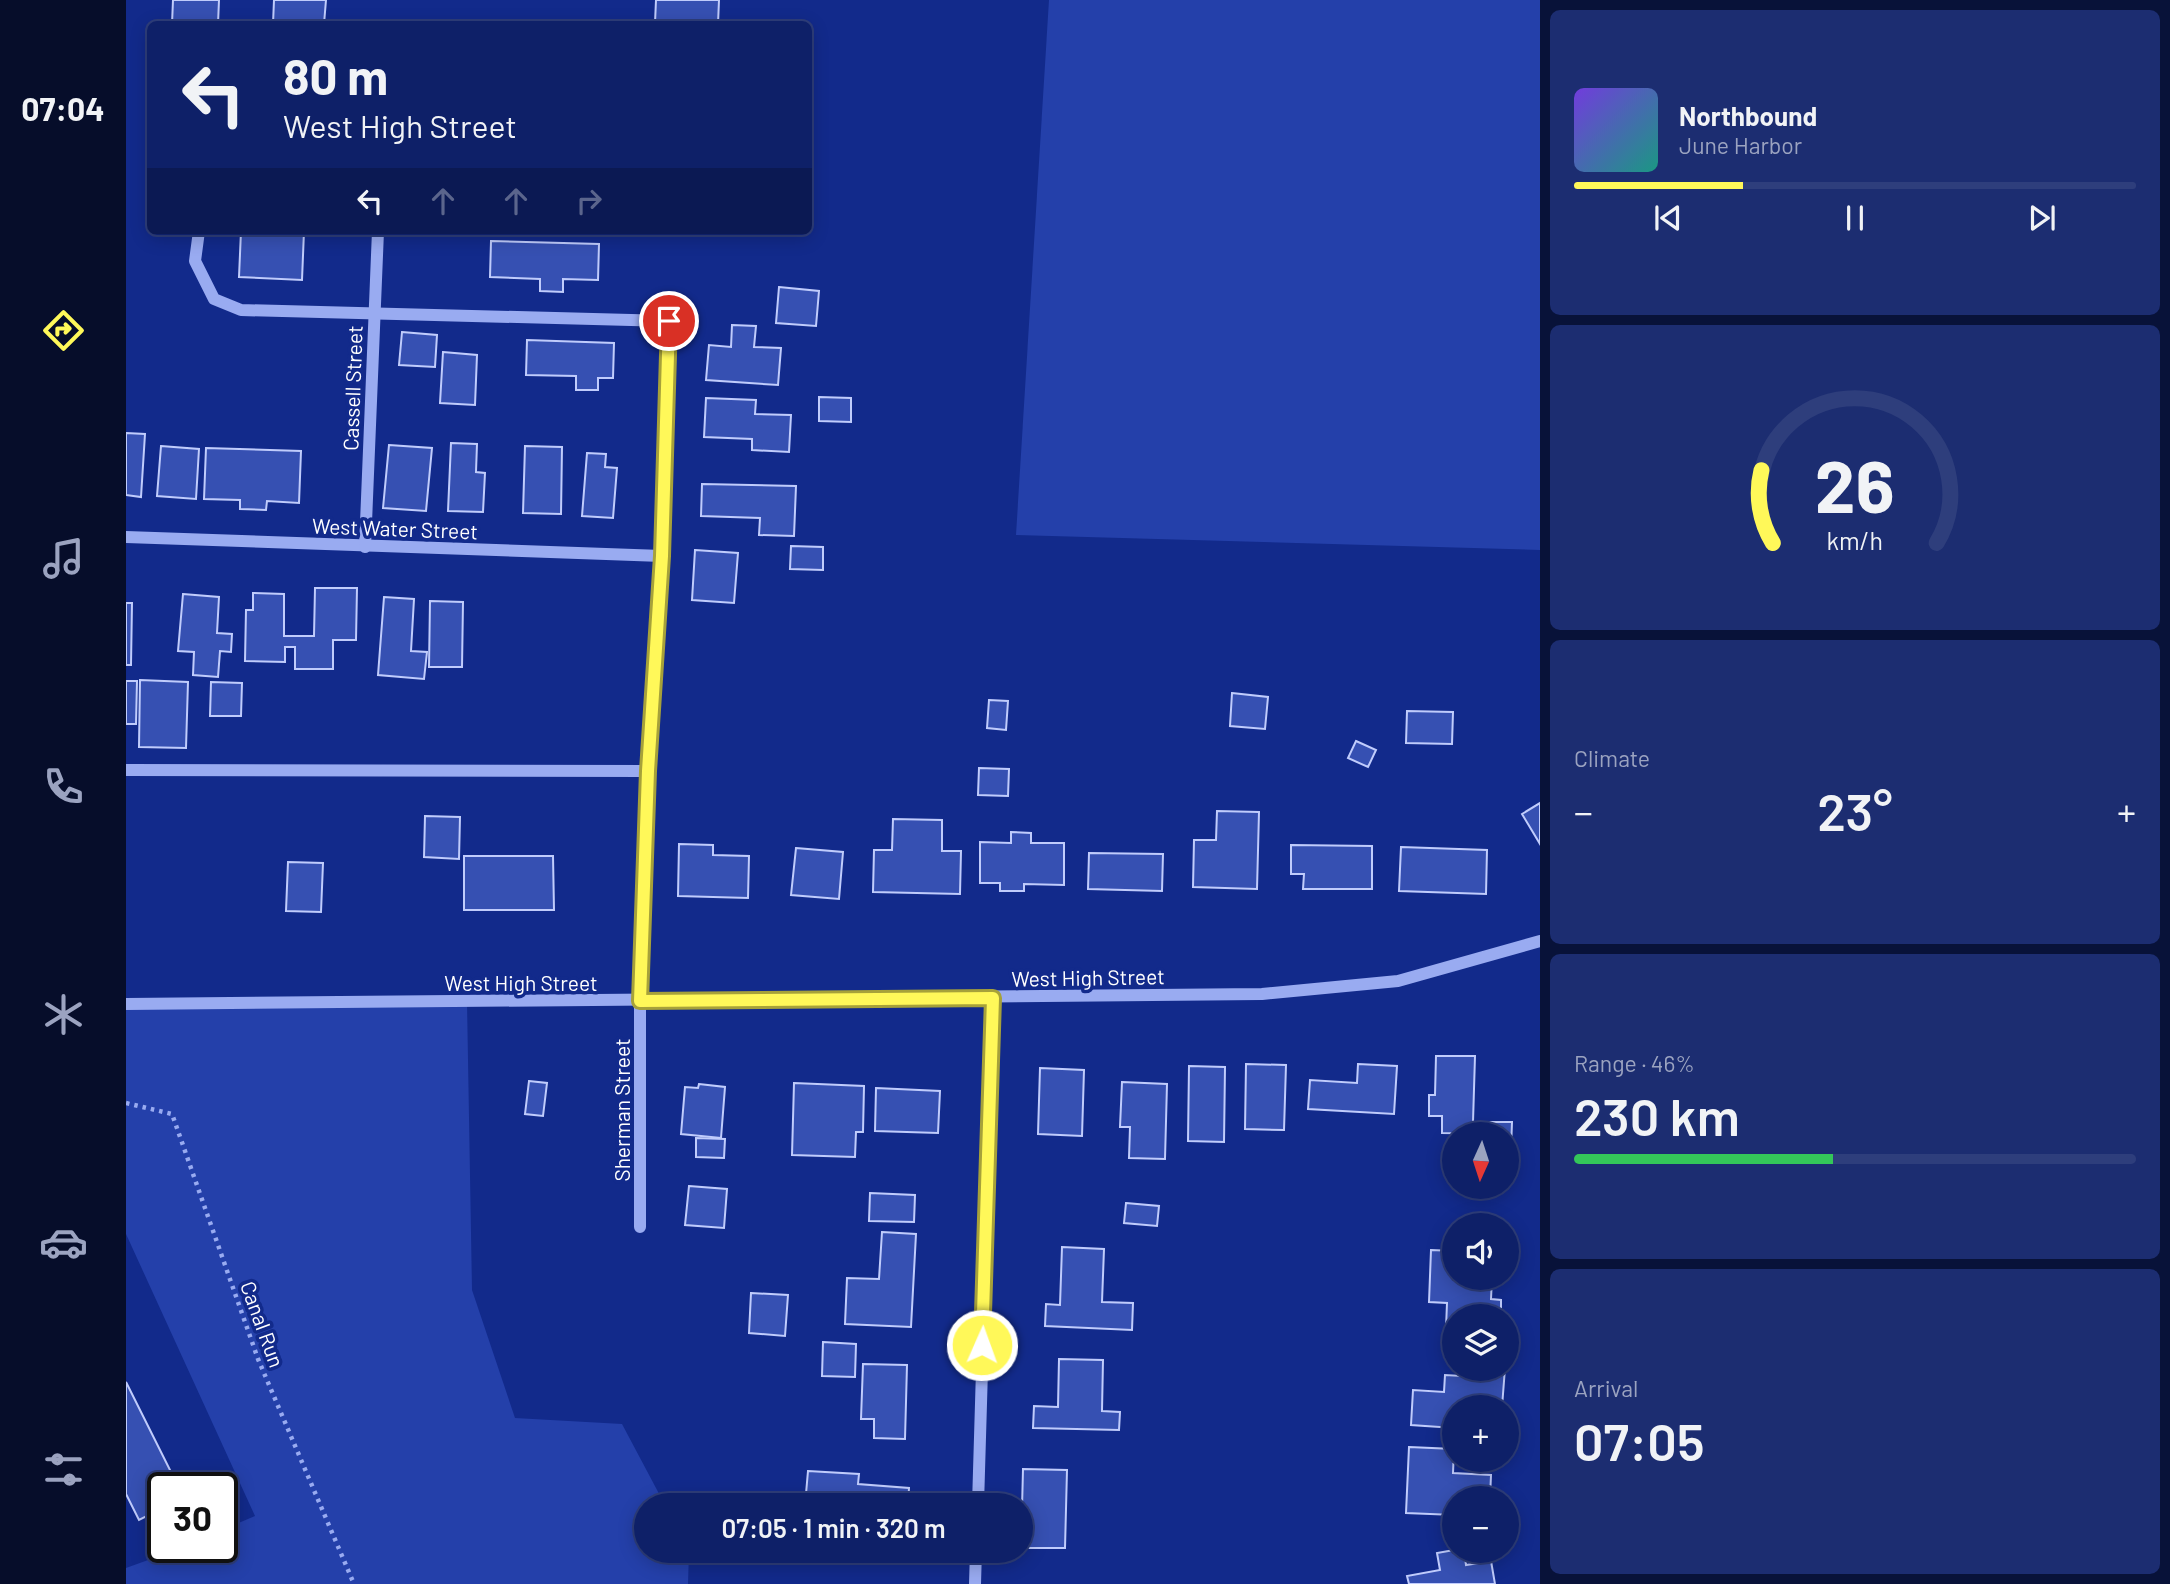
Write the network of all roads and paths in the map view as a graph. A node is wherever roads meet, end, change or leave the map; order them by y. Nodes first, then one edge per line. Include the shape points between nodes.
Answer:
1 (198, 235) edge
2 (378, 235) edge
3 (375, 314) junction
4 (126, 537) edge
5 (365, 547) junction
6 (662, 556) junction
7 (126, 770) edge
8 (648, 771) junction
9 (1540, 941) edge
10 (993, 998) junction
11 (640, 1001) junction
12 (126, 1004) edge
13 (126, 1103) edge
14 (640, 1227) dead end
15 (978, 1493) edge
16 (976, 1563) edge
17 (354, 1584) edge
18 (975, 1584) edge

1 - 3 street via 195,261 214,299 241,310
2 - 3 street, Cassell Street
3 - 5 street, Cassell Street
3 - 6 street, Sherman Street via 669,321
4 - 5 street, West Water Street
5 - 6 street, West Water Street
6 - 8 street, Sherman Street
7 - 8 street
8 - 11 street, Sherman Street
9 - 10 street, West High Street via 1398,982 1262,994
10 - 11 street, West High Street
10 - 15 street
11 - 12 street, West High Street
11 - 14 street, Sherman Street
13 - 17 path, Canal Run via 172,1114 258,1359
16 - 18 street

